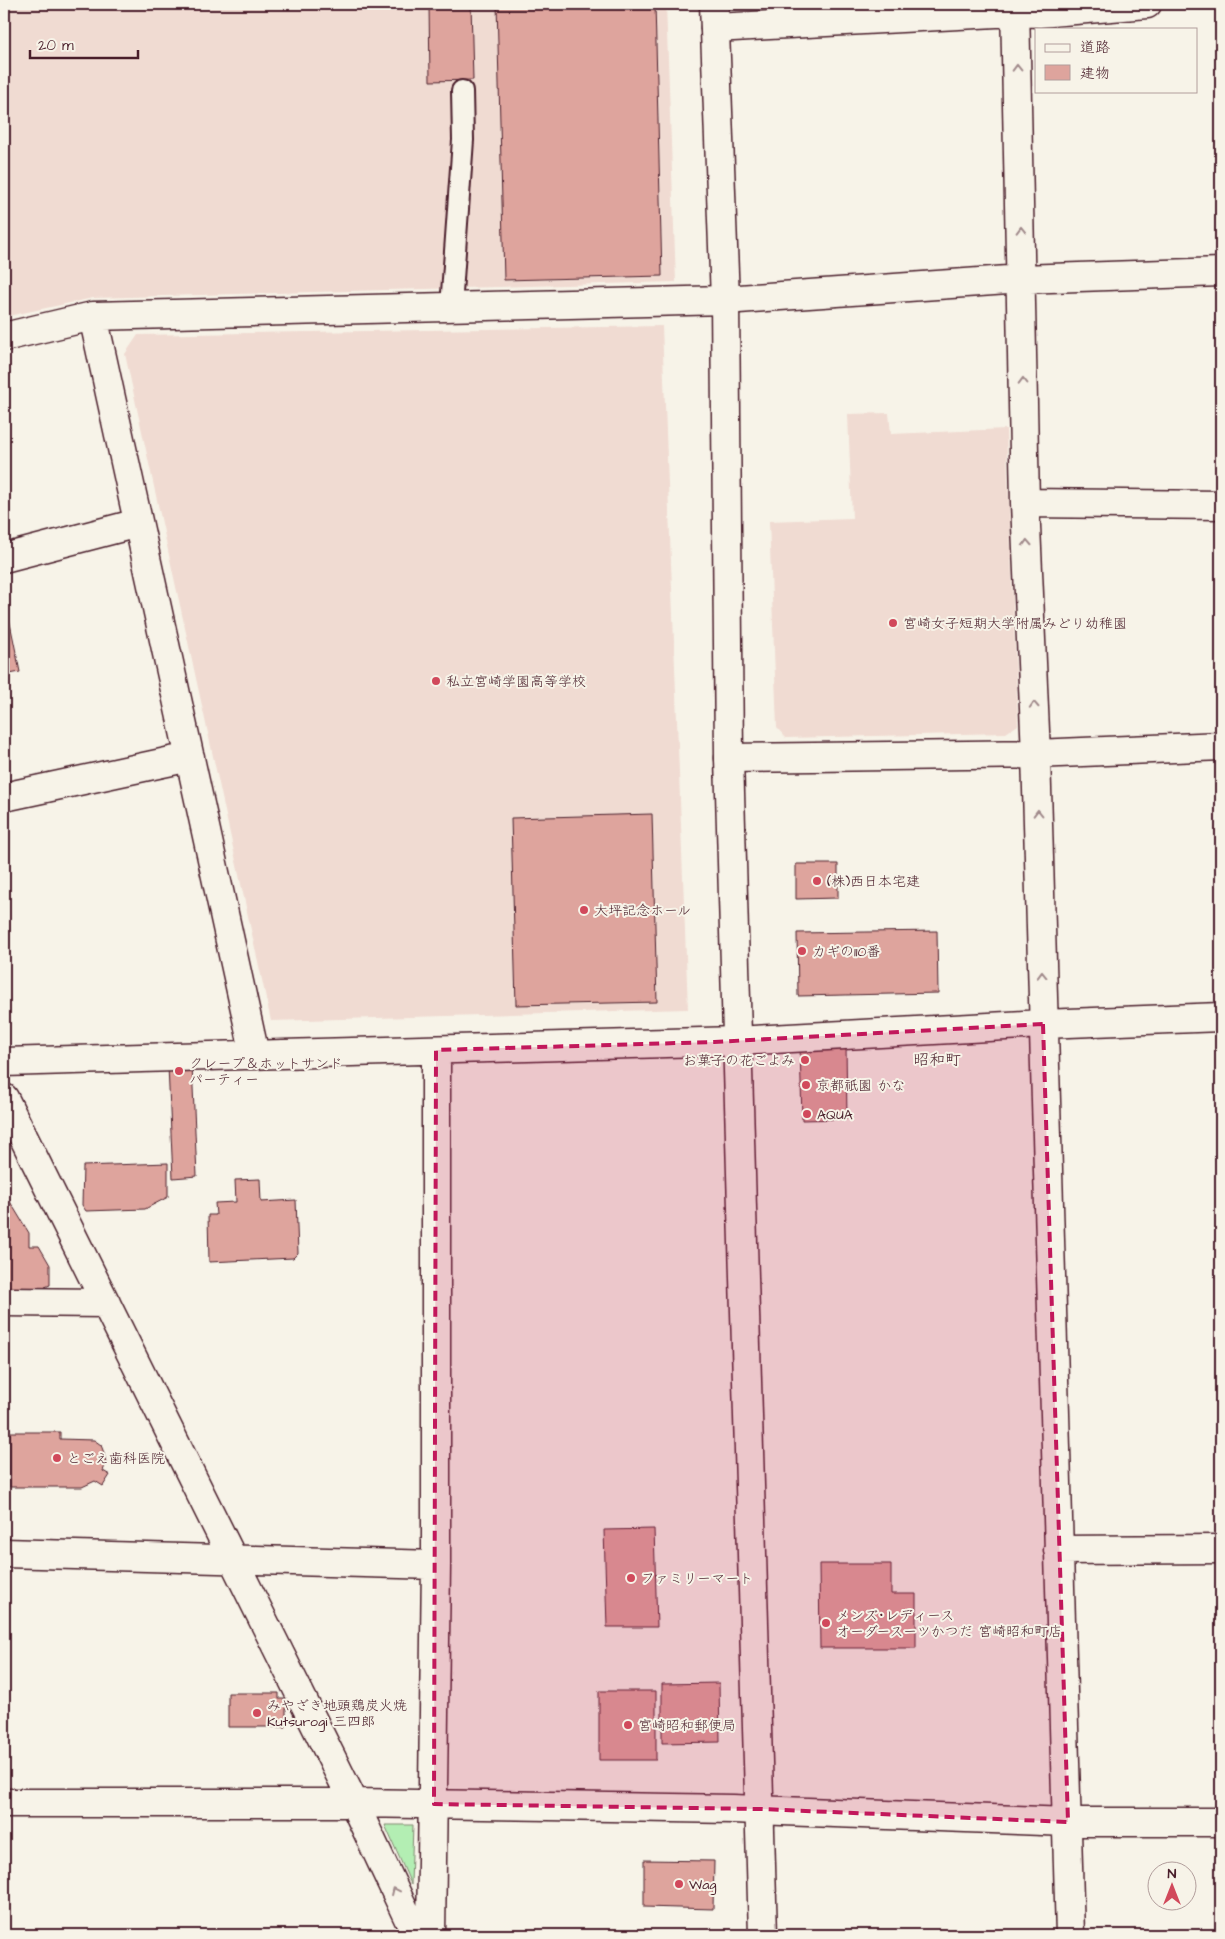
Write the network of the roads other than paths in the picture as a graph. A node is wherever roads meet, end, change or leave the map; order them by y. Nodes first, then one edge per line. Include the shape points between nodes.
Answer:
1 (1147, 4) edge
2 (1015, 8) edge
3 (714, 16) edge
4 (462, 91) dead end
5 (1221, 272) edge
6 (1022, 279) junction
7 (725, 300) junction
8 (451, 307) junction
9 (93, 316) junction
10 (4, 337) edge
11 (1025, 504) junction
12 (1221, 505) edge
13 (138, 523) junction
14 (4, 558) edge
15 (1221, 746) edge
16 (1036, 754) junction
17 (190, 757) junction
18 (729, 758) junction
19 (4, 797) edge
20 (1221, 1018) edge
21 (1043, 1024) junction
22 (736, 1041) junction
23 (436, 1050) junction
24 (255, 1055) junction
25 (4, 1062) edge
26 (4, 1098) edge
27 (4, 1302) edge
28 (106, 1303) junction
29 (1221, 1549) edge
30 (1058, 1550) junction
31 (4, 1553) edge
32 (232, 1560) junction
33 (436, 1565) junction
34 (4, 1803) edge
35 (354, 1803) junction
36 (434, 1804) junction
37 (760, 1809) junction
38 (1068, 1822) junction
39 (1221, 1822) edge
40 (416, 1935) edge
41 (431, 1935) edge
42 (763, 1935) edge
43 (1070, 1935) edge

1 - 2 street via 1039,13
2 - 3 street
6 -> 2 street
3 - 7 street
4 - 8 lane via 463,140
5 - 6 street
6 - 7 street
11 -> 6 street
7 - 8 street
7 - 18 street
8 - 9 street
9 - 10 street
9 - 13 street
11 - 12 street
16 -> 11 street
13 - 14 street
13 - 17 street
15 - 16 street
16 - 18 street
21 -> 16 street
17 - 19 street
17 - 24 street
18 - 22 street
20 - 21 street
21 - 22 street
21 - 30 street
22 - 23 street
22 - 37 street
23 - 24 street
23 - 33 street
24 - 25 street
26 - 28 street
27 - 28 street
28 - 32 street
29 - 30 street
30 - 38 street
31 - 32 street
32 - 33 street
32 - 35 street
33 - 36 street
34 - 35 street
35 - 36 street
40 -> 35 street
36 - 37 street
36 - 41 street
37 - 38 street
37 - 42 street
38 - 39 street
38 - 43 street

